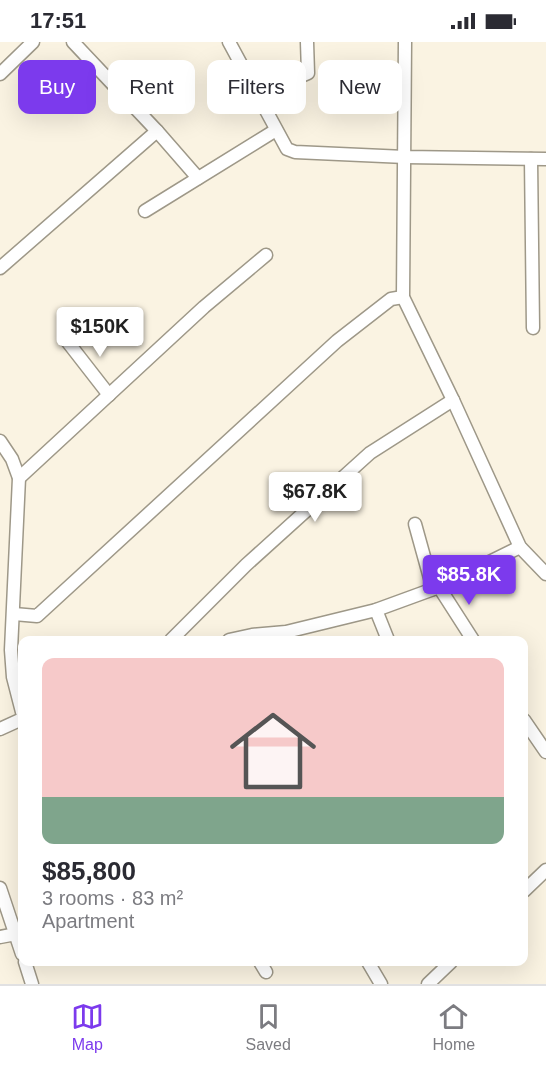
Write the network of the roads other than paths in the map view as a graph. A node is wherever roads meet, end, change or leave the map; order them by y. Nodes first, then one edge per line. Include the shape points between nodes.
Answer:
1 (33, 42) edge
2 (73, 42) edge
3 (229, 42) edge
4 (307, 42) edge
5 (405, 42) edge
6 (239, 60) edge
7 (0, 74) edge
8 (306, 74) edge
9 (267, 114) edge
10 (276, 130) junction
11 (158, 131) junction
12 (405, 157) junction
13 (531, 159) junction
14 (546, 159) edge
15 (198, 178) junction
16 (145, 211) dead end
17 (266, 255) dead end
18 (0, 268) edge
19 (403, 297) junction
20 (533, 328) dead end
21 (67, 341) dead end
22 (109, 395) junction
23 (453, 400) junction
24 (0, 441) edge
25 (19, 478) junction
26 (415, 524) dead end
27 (520, 547) junction
28 (546, 574) edge
29 (436, 588) junction
30 (376, 610) junction
31 (14, 614) junction
32 (175, 636) edge
33 (244, 636) edge
34 (288, 636) edge
35 (386, 636) edge
36 (470, 636) edge
37 (18, 696) edge
38 (18, 720) edge
39 (0, 729) edge
40 (528, 730) edge
41 (546, 752) edge
42 (546, 870) edge
43 (528, 887) edge
44 (0, 888) edge
45 (16, 934) junction
46 (0, 937) edge
47 (18, 941) edge
48 (26, 966) edge
49 (370, 966) edge
50 (447, 966) edge
51 (32, 984) edge
52 (381, 984) edge
53 (428, 984) edge

1 - 7 street
2 - 11 street
3 - 6 street
4 - 8 street
5 - 12 street
9 - 10 street
10 - 12 street via 287,149 295,152
10 - 15 street
11 - 15 street
11 - 18 street
12 - 13 street
12 - 19 street
13 - 14 street
13 - 20 street
15 - 16 street
17 - 22 street
19 - 23 street
19 - 31 street via 391,300 337,341 37,616
21 - 22 street
22 - 25 street
23 - 27 street
23 - 32 street via 370,453 246,565
24 - 25 street
25 - 31 street
26 - 29 street
27 - 28 street
27 - 29 street
29 - 30 street
29 - 36 street
30 - 34 street
30 - 35 street
31 - 37 street via 11,650
33 - 34 street
38 - 39 street
40 - 41 street
42 - 43 street
44 - 45 street
45 - 46 street
45 - 47 street
48 - 51 street
49 - 52 street
50 - 53 street

